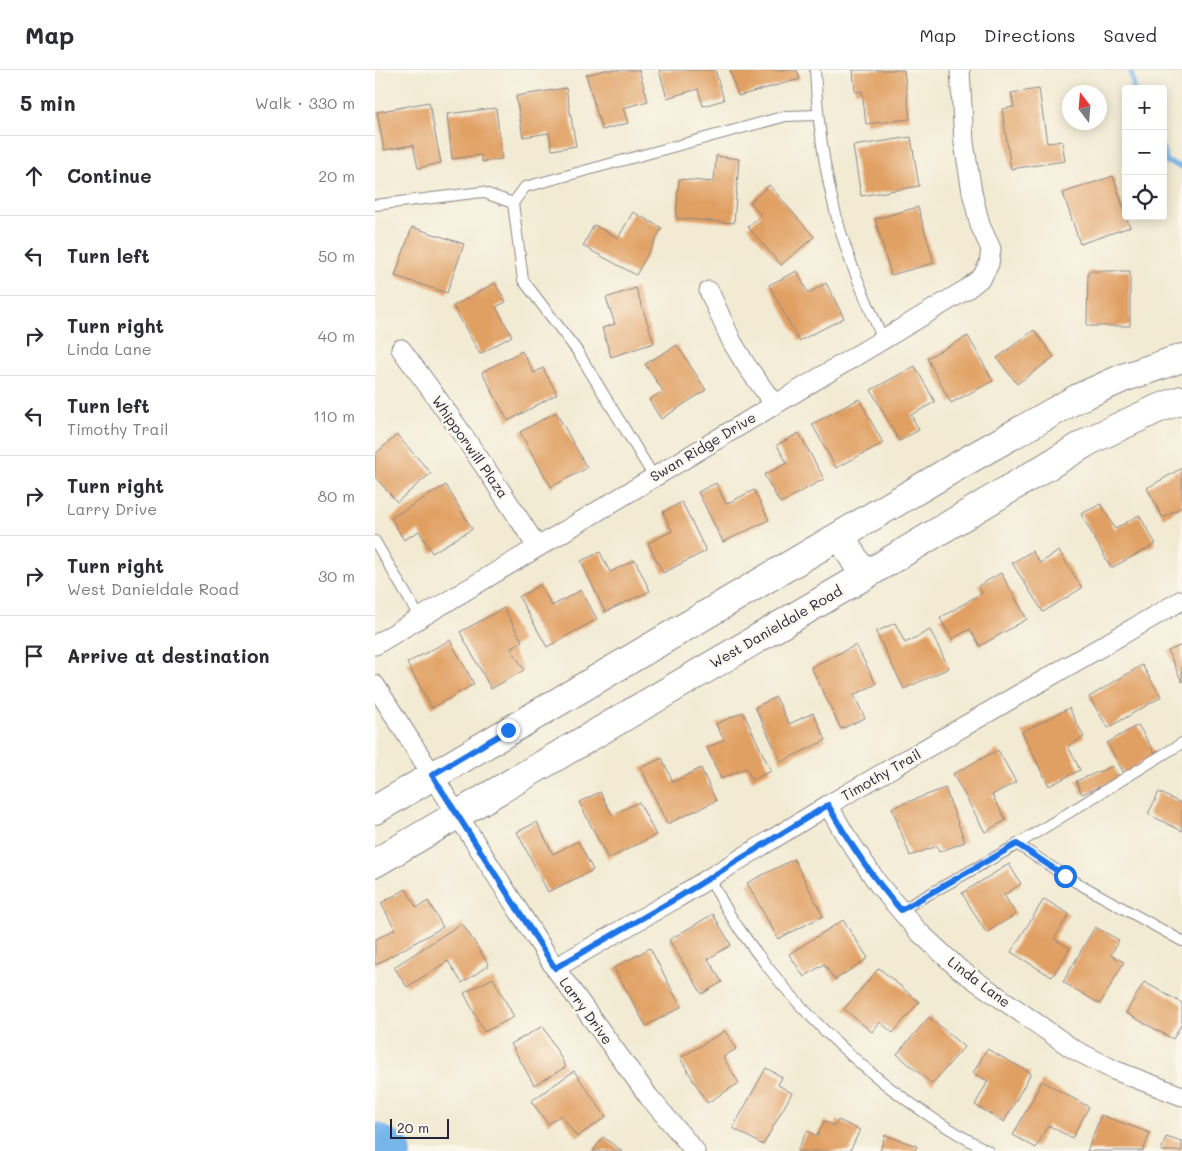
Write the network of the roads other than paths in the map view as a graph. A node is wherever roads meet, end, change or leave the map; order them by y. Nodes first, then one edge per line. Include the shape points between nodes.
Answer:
1 (815, 70) edge
2 (961, 70) edge
3 (817, 115) junction
4 (513, 204) junction
5 (375, 205) edge
6 (709, 291) dead end
7 (883, 340) junction
8 (401, 349) dead end
9 (1182, 358) edge
10 (1182, 400) edge
11 (774, 404) junction
12 (653, 477) junction
13 (841, 536) junction
14 (375, 541) edge
15 (537, 546) junction
16 (864, 576) junction
17 (1182, 600) edge
18 (420, 618) junction
19 (375, 645) edge
20 (375, 685) edge
21 (1182, 744) edge
22 (432, 775) junction
23 (828, 805) junction
24 (375, 810) edge
25 (456, 814) junction
26 (1017, 844) junction
27 (375, 863) edge
28 (709, 878) junction
29 (901, 910) junction
30 (1182, 941) edge
31 (555, 968) junction
32 (1182, 1096) edge
33 (695, 1151) edge
34 (988, 1151) edge

1 - 3 lane
2 - 7 street, Swan Ridge Drive via 964,143 979,225 991,249 989,264 982,277 967,289
3 - 4 lane via 786,116 525,187
3 - 7 lane via 831,195 847,251
4 - 5 lane via 482,192
4 - 12 lane via 523,280 578,352
6 - 11 street via 737,350
7 - 11 street, Swan Ridge Drive
8 - 15 street, Whipporwill Plaza via 493,477
9 - 13 main road via 1123,378 1078,398
10 - 16 main road, West Danieldale Road via 1091,440
11 - 12 street, Swan Ridge Drive
12 - 15 street, Swan Ridge Drive
13 - 16 main road
13 - 22 main road
14 - 18 lane
15 - 18 street, Swan Ridge Drive
16 - 25 main road, West Danieldale Road
17 - 23 street, Timothy Trail
18 - 19 street, Swan Ridge Drive
20 - 22 street, Larry Drive
21 - 26 lane
22 - 24 main road
22 - 25 street, Larry Drive
23 - 28 street, Timothy Trail
23 - 29 street, Linda Lane via 874,878
25 - 27 main road, West Danieldale Road
25 - 31 street, Larry Drive
26 - 29 lane
26 - 30 lane via 1065,876
28 - 31 street, Timothy Trail
28 - 34 lane via 737,926 775,977 834,1041 889,1088
29 - 32 street, Linda Lane via 917,930 959,969 1073,1049 1114,1070
31 - 33 street, Larry Drive via 649,1097

